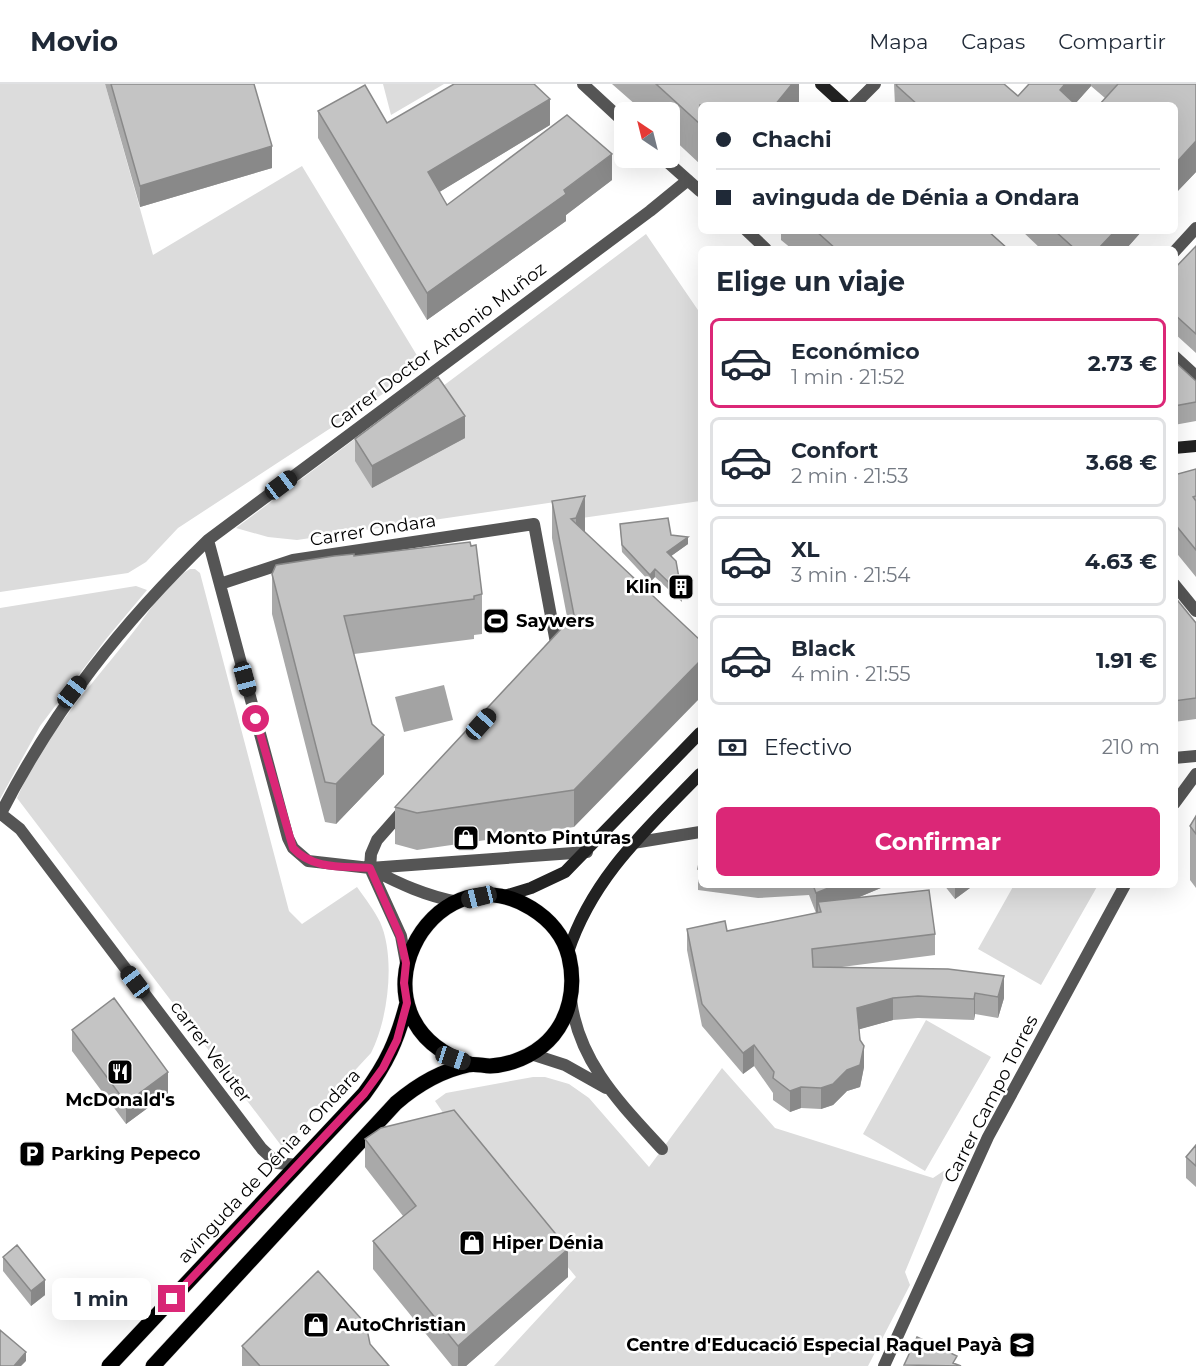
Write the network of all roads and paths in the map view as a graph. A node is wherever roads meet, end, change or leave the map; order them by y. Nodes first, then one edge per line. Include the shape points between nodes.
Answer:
1 (583, 84) edge
2 (821, 84) edge
3 (875, 84) edge
4 (841, 102) edge
5 (857, 102) edge
6 (614, 113) edge
7 (674, 168) edge
8 (688, 180) junction
9 (698, 189) edge
10 (1195, 232) edge
11 (750, 234) edge
12 (763, 246) edge
13 (1178, 248) edge
14 (1178, 360) edge
15 (1196, 376) edge
16 (1196, 446) edge
17 (1178, 448) edge
18 (208, 540) junction
19 (220, 584) junction
20 (1178, 589) edge
21 (1196, 610) edge
22 (540, 660) edge
23 (698, 735) edge
24 (1196, 756) edge
25 (1178, 758) edge
26 (1196, 774) edge
27 (698, 776) edge
28 (415, 797) edge
29 (1178, 799) edge
30 (0, 814) edge
31 (698, 832) edge
32 (633, 843) junction
33 (587, 852) junction
34 (370, 868) junction
35 (1123, 888) edge
36 (501, 897) junction
37 (458, 902) junction
38 (568, 952) junction
39 (406, 963) junction
40 (571, 999) junction
41 (407, 1003) junction
42 (531, 1054) junction
43 (470, 1064) junction
44 (607, 1089) junction
45 (662, 1149) dead end
46 (298, 1165) junction
47 (109, 1366) edge
48 (153, 1366) edge
49 (884, 1366) edge

1 - 6 street
2 - 4 main road
3 - 5 street
7 - 8 street
8 - 9 street
8 - 18 street, Carrer Doctor Antonio Muñoz
10 - 13 street
11 - 12 street
14 - 15 street
16 - 17 main road
18 - 19 street
18 - 30 street, Carrer Doctor Antonio Muñoz via 151,598 72,692
19 - 22 street, Carrer Ondara via 293,560 534,524 556,643
19 - 34 street via 293,848 317,864
20 - 21 street
23 - 33 main road
24 - 25 street
26 - 29 street
27 - 32 main road
28 - 34 street via 377,840
30 - 46 street, carrer Veluter via 20,829 262,1149 277,1163
31 - 32 street
32 - 38 main road via 593,894
33 - 34 street
33 - 36 main road via 565,872
34 - 37 street via 406,888
34 - 39 street via 400,936
35 - 49 street, Carrer Campo Torres via 988,1137
36 - 37 main road
36 - 38 main road via 523,903 542,915 558,932
37 - 39 main road via 424,926
38 - 40 main road
39 - 41 main road
40 - 42 main road via 561,1025
40 - 44 street via 580,1041
41 - 43 main road via 424,1036 453,1058
41 - 46 main road, avinguda de Dénia a Ondara via 397,1040 383,1068
42 - 43 main road via 491,1066
42 - 44 street via 565,1065
43 - 48 main road via 416,1086 396,1103
44 - 45 street
46 - 47 main road, avinguda de Dénia a Ondara

